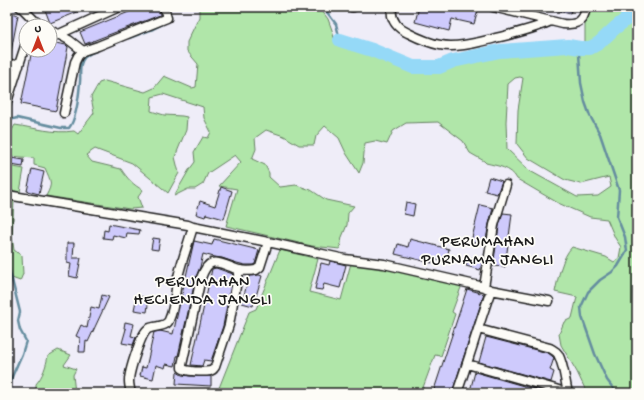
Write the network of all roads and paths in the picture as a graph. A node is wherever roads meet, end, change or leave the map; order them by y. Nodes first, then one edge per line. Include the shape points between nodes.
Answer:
1 (20, 7) edge
2 (119, 7) edge
3 (164, 7) edge
4 (392, 7) edge
5 (494, 7) edge
6 (586, 7) edge
7 (29, 18) edge
8 (551, 21) junction
9 (58, 35) edge
10 (58, 35) edge
11 (83, 51) junction
12 (21, 58) edge
13 (7, 63) edge
14 (19, 66) junction
15 (7, 102) edge
16 (64, 113) dead end
17 (506, 185) dead end
18 (7, 195) edge
19 (193, 227) junction
20 (268, 242) junction
21 (239, 270) junction
22 (488, 289) junction
23 (549, 300) dead end
24 (478, 329) junction
25 (467, 364) junction
26 (131, 393) edge
27 (457, 393) edge
28 (568, 393) edge

1 - 7 street
2 - 9 street
3 - 11 street via 167,18 164,20
4 - 8 street via 391,15 396,25 438,45 476,43
5 - 8 street
6 - 8 street via 583,17 576,24
10 - 11 street
11 - 16 street via 75,62
12 - 14 street
13 - 14 street
14 - 15 street
17 - 22 street via 494,225
18 - 19 street
19 - 20 street
19 - 26 street via 168,323 148,328 142,336 132,364 129,381
20 - 21 street via 260,267 256,270
20 - 22 street via 345,259 384,264
21 - 21 street via 229,325 215,367 198,372 184,370 182,365 203,272 209,264 218,263
22 - 23 street
22 - 24 street
24 - 25 street
24 - 28 street via 555,351 563,369
25 - 27 street
25 - 28 street

